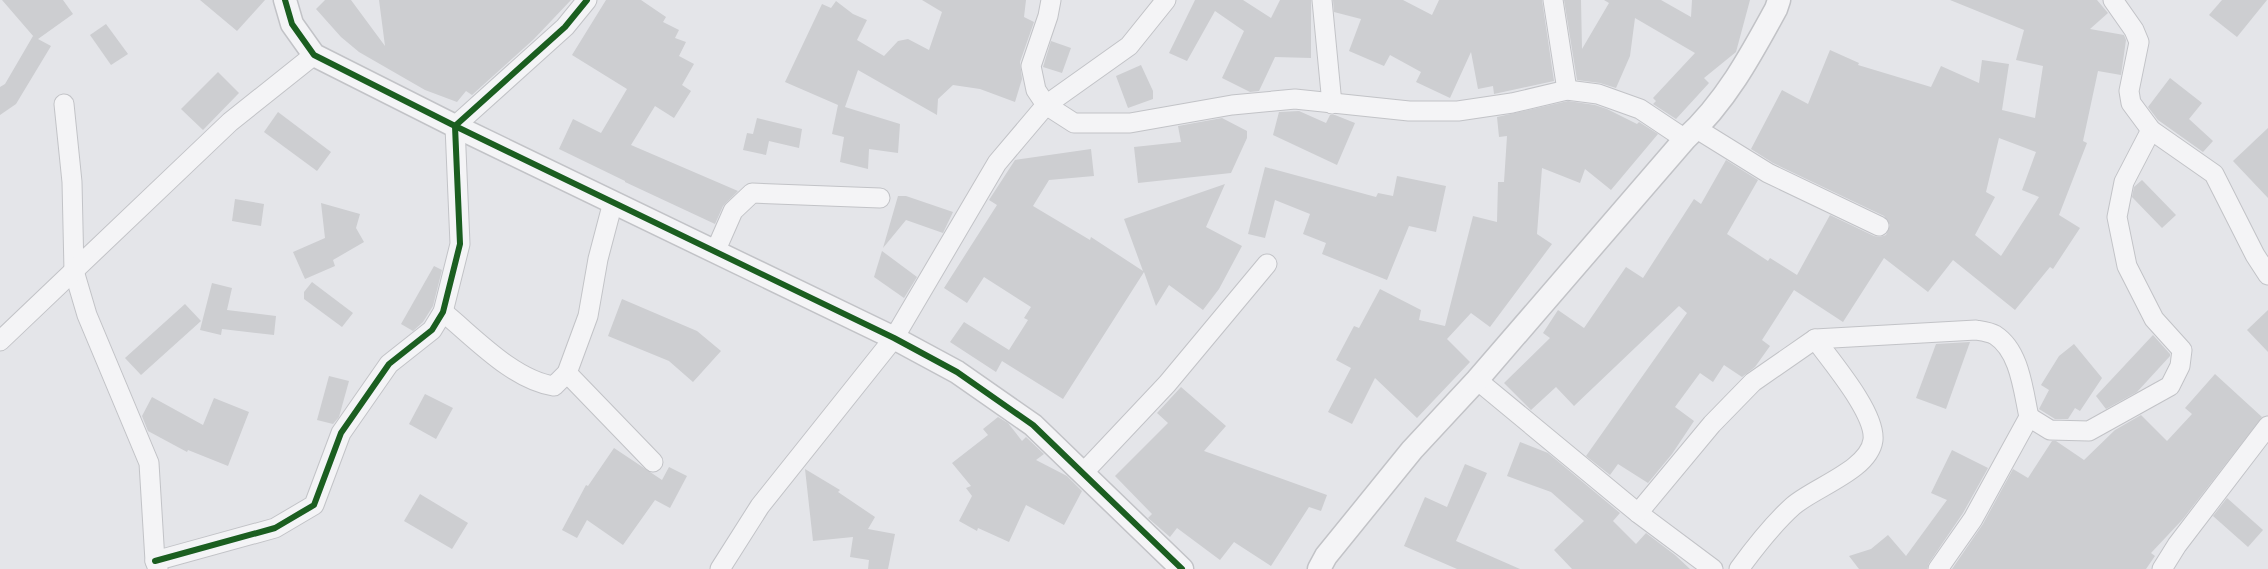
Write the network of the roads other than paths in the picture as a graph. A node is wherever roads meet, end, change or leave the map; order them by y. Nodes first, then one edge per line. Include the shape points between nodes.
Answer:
1 (285, 0) edge
2 (587, 0) edge
3 (1051, 0) edge
4 (1166, 0) edge
5 (1322, 0) edge
6 (1553, 0) edge
7 (1779, 0) edge
8 (2113, 0) edge
9 (314, 55) junction
10 (1567, 90) junction
11 (64, 104) dead end
12 (1332, 104) junction
13 (1046, 105) junction
14 (455, 126) junction
15 (2151, 130) junction
16 (1691, 134) junction
17 (880, 198) dead end
18 (613, 202) junction
19 (1880, 226) dead end
20 (715, 252) junction
21 (1267, 264) dead end
22 (74, 271) junction
23 (2268, 275) edge
24 (443, 312) junction
25 (894, 338) junction
26 (1815, 339) junction
27 (0, 341) edge
28 (567, 373) junction
29 (1478, 380) junction
30 (2029, 417) junction
31 (2268, 426) edge
32 (653, 462) dead end
33 (1084, 472) junction
34 (1638, 512) junction
35 (156, 565) edge
36 (720, 569) edge
37 (1182, 569) edge
38 (1319, 569) edge
39 (1713, 569) edge
40 (1739, 569) edge
41 (1938, 569) edge
42 (2162, 569) edge

1 - 9 street via 292,24
2 - 14 street via 565,27
3 - 13 street via 1031,66 1036,90
4 - 13 street via 1129,46
5 - 12 street
6 - 10 street
7 - 16 street via 1745,67
8 - 15 street via 2139,42 2130,103
9 - 14 street
9 - 22 street via 230,122
10 - 12 street via 1458,111 1409,111
10 - 16 street via 1598,94 1640,109
11 - 22 street via 72,182
12 - 13 street via 1295,99 1232,105 1130,123 1074,123
13 - 25 street via 997,163
14 - 18 street
14 - 24 street via 460,244
15 - 23 street via 2214,174
15 - 30 street via 2124,182 2117,217 2127,266 2154,320 2182,350 2180,366 2170,386 2089,431 2050,430
16 - 19 street
16 - 29 street
17 - 20 street via 752,194 733,211
18 - 20 street
18 - 28 street via 588,316
20 - 25 street
21 - 33 street via 1167,384
22 - 27 street
22 - 35 street via 86,316 149,463
24 - 28 street via 507,364 540,384 554,386
24 - 35 street via 432,330 388,364 341,433 314,505 275,528
25 - 33 street via 957,372 1034,424
25 - 36 street via 760,506
26 - 30 street via 1976,330 1993,334 2009,347 2020,374
26 - 34 street via 1753,382 1712,424
26 - 40 street via 1858,398 1872,427 1873,439 1868,455 1794,506 1760,541
28 - 32 street
29 - 34 street
29 - 38 street via 1412,450
30 - 41 street via 1973,519
31 - 42 street
33 - 37 street
34 - 39 street

